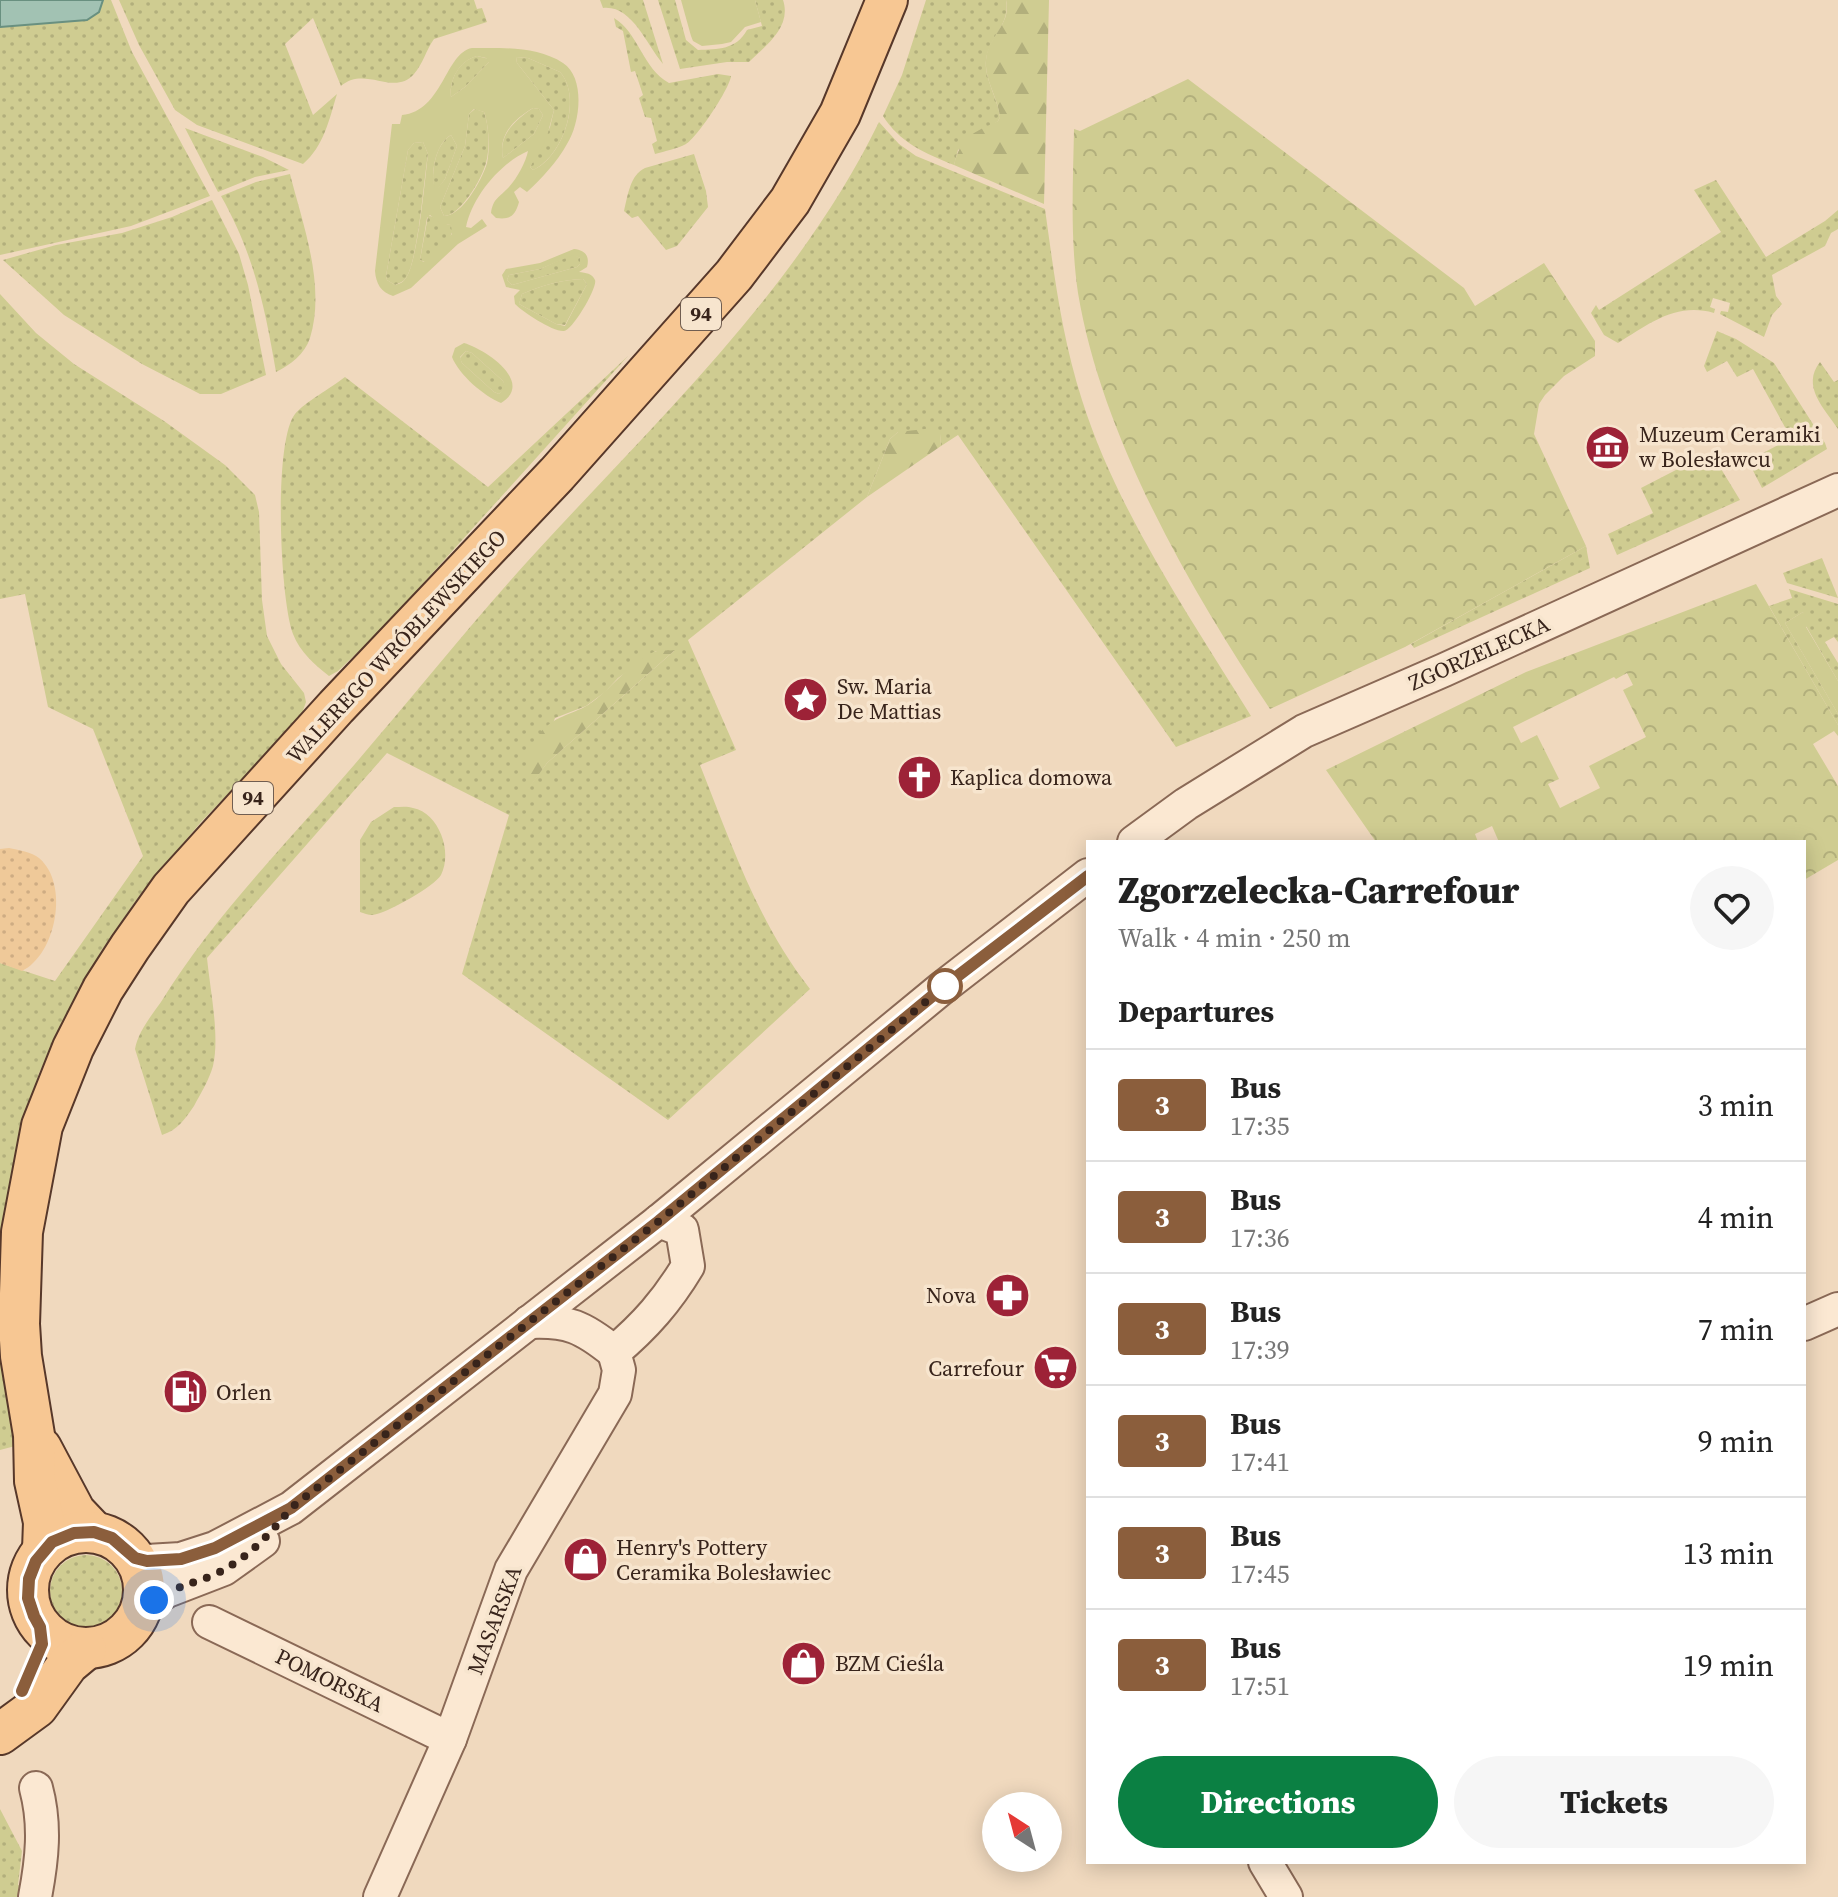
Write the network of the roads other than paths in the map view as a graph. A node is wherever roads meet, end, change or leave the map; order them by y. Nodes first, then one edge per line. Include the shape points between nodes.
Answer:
1 (887, 0) edge
2 (1836, 489) edge
3 (1137, 840) edge
4 (1086, 877) edge
5 (659, 1221) junction
6 (1838, 1309) edge
7 (529, 1322) junction
8 (1806, 1323) edge
9 (614, 1352) junction
10 (34, 1435) junction
11 (291, 1508) junction
12 (94, 1532) junction
13 (43, 1550) junction
14 (135, 1558) junction
15 (141, 1608) junction
16 (209, 1622) dead end
17 (40, 1627) junction
18 (86, 1649) junction
19 (0, 1727) edge
20 (0, 1734) edge
21 (450, 1739) junction
22 (36, 1788) dead end
23 (1266, 1864) edge
24 (35, 1897) edge
25 (380, 1897) edge
26 (1286, 1897) edge

1 - 10 main road, WALEREGO WRÓBLEWSKIEGO / 94 via 840,114 790,201 734,275 557,474 171,889 103,989 42,1126 29,1184 19,1324
2 - 3 street, ZGORZELECKA via 1304,731
4 - 5 street
5 - 7 street
5 - 9 street via 682,1230 688,1266 645,1326
6 - 8 street
7 - 9 street via 577,1326
7 - 11 street
9 - 21 street, MASARSKA via 619,1370 615,1394 511,1570
10 - 12 main road, WALEREGO WRÓBLEWSKIEGO / 94 via 75,1512
10 - 13 main road, WALEREGO WRÓBLEWSKIEGO / 94
11 - 14 street via 215,1548 181,1559
11 - 15 street via 246,1555
12 - 13 main road via 65,1536
12 - 14 main road, 94 via 112,1538
13 - 17 main road, 94 via 29,1579 28,1598
14 - 15 main road via 144,1582
15 - 18 main road via 129,1630 116,1640
16 - 21 street, POMORSKA
17 - 18 main road via 61,1643
17 - 19 main road, 94 via 42,1644 30,1675
18 - 20 main road via 68,1664 37,1707
21 - 25 street, MASARSKA
22 - 24 street via 42,1813
23 - 26 street

